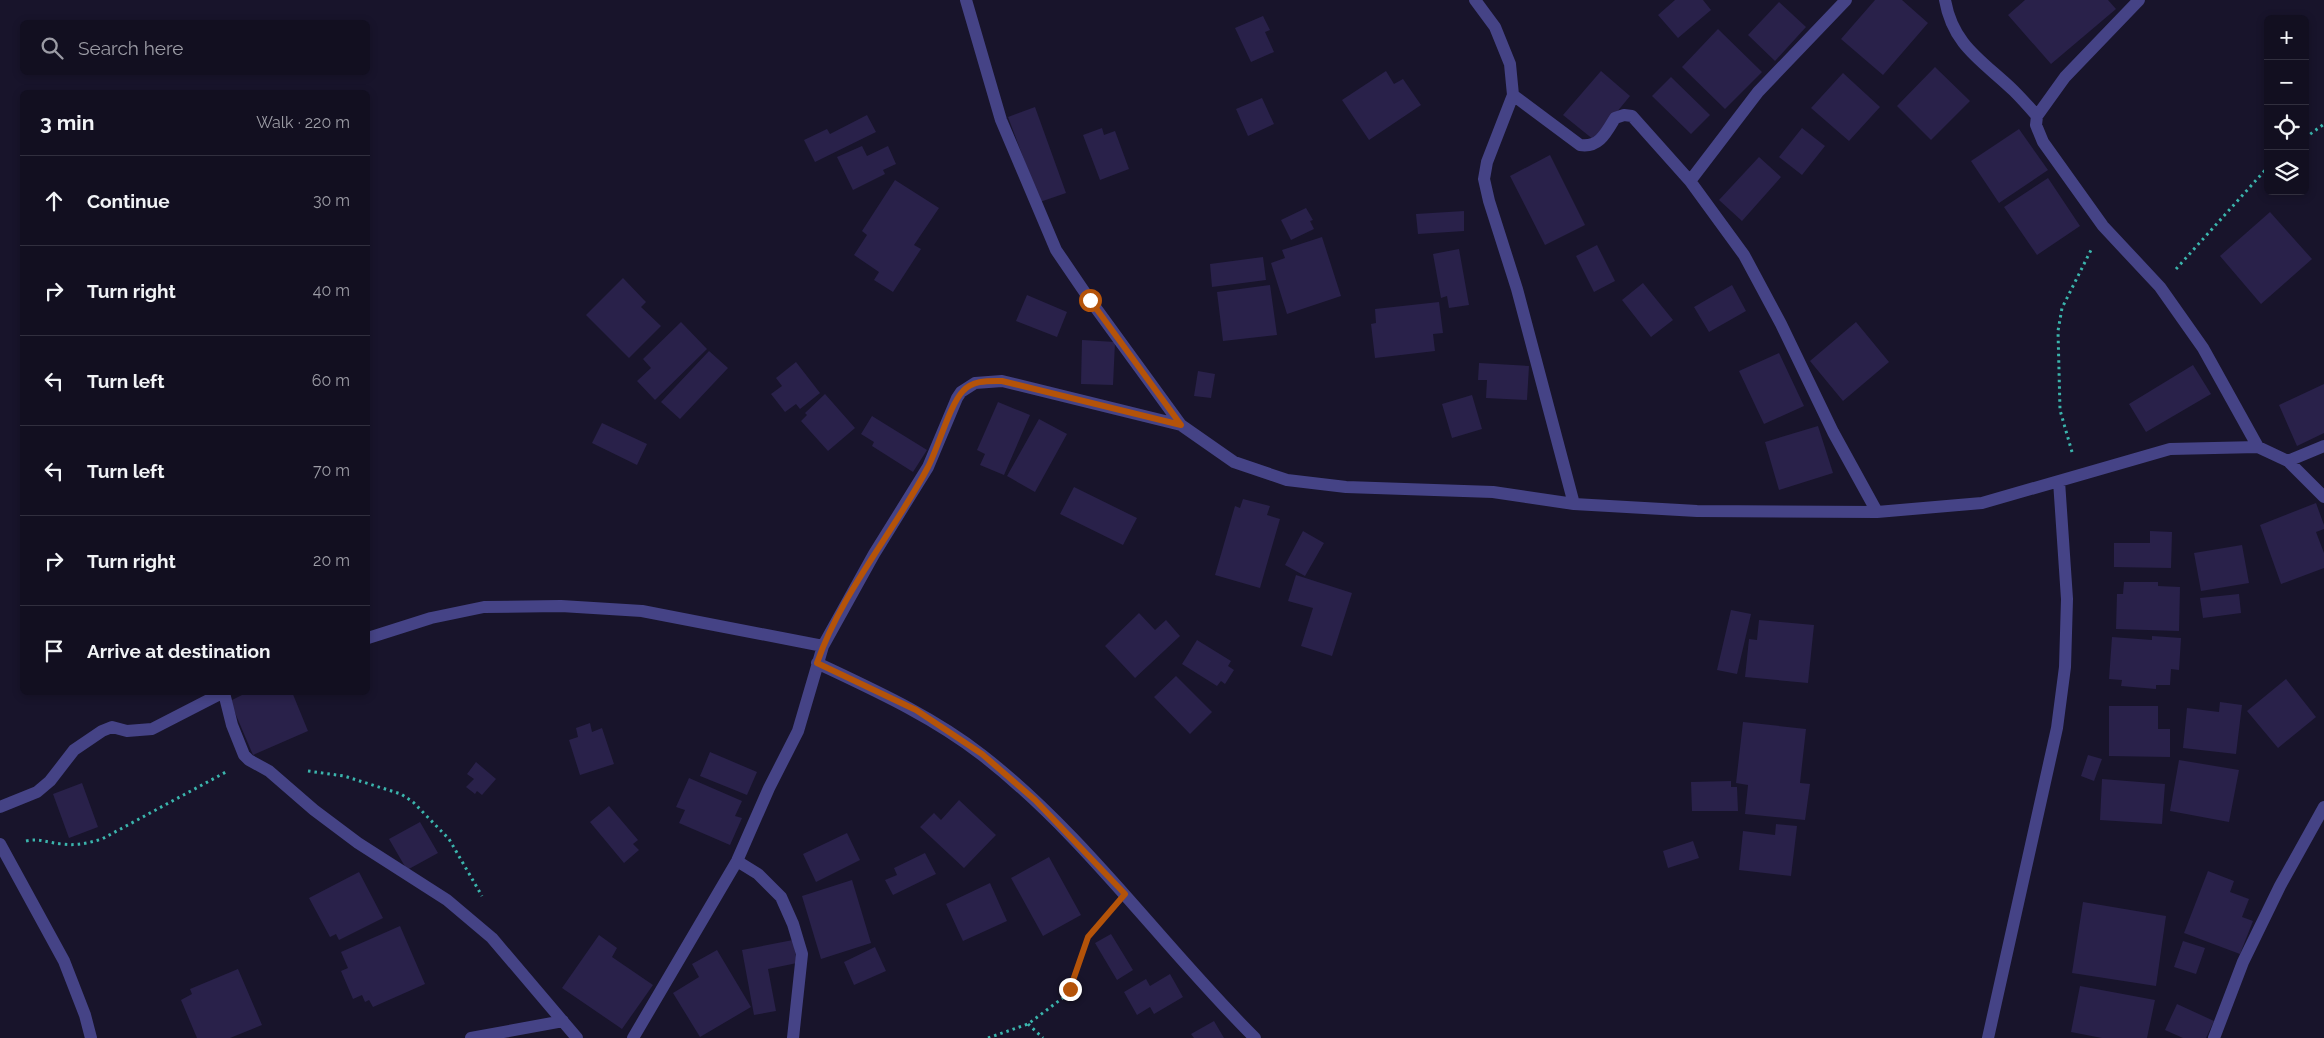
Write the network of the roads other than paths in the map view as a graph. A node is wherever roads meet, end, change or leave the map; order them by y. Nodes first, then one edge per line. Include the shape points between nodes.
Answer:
1 (966, 0) edge
2 (1475, 0) edge
3 (1846, 0) edge
4 (1945, 0) edge
5 (2139, 0) edge
6 (1513, 95) junction
7 (2038, 116) junction
8 (1690, 181) junction
9 (1181, 425) junction
10 (2324, 446) edge
11 (2258, 447) junction
12 (2288, 461) junction
13 (2059, 481) junction
14 (2324, 497) edge
15 (1574, 504) junction
16 (1877, 512) junction
17 (370, 637) edge
18 (823, 646) junction
19 (817, 663) junction
20 (218, 695) edge
21 (225, 695) edge
22 (0, 807) edge
23 (2324, 807) edge
24 (0, 845) edge
25 (737, 861) junction
26 (563, 1021) junction
27 (91, 1038) edge
28 (471, 1038) edge
29 (577, 1038) edge
30 (633, 1038) edge
31 (793, 1038) edge
32 (1255, 1038) edge
33 (1988, 1038) edge
34 (2214, 1038) edge

1 - 9 street via 1001,120 1056,250
2 - 6 street via 1495,28 1510,64
3 - 8 street via 1758,92
4 - 7 street via 1947,12 1963,44
5 - 7 street via 2065,77
6 - 8 street via 1580,145 1596,143 1615,118 1632,116
6 - 15 street via 1484,178
7 - 11 street via 2038,133 2043,142 2103,226 2160,287 2203,348
8 - 16 street via 1744,255
9 - 15 street via 1234,462 1287,480 1346,487 1493,492
9 - 18 street via 1002,381 985,381 966,388 957,398 928,467 874,554
10 - 12 street
11 - 12 street
11 - 13 street via 2170,449
12 - 14 street
13 - 16 street via 1982,503
13 - 33 street via 2067,599 2065,667 2057,728
15 - 16 street via 1697,511
17 - 18 street via 431,618 484,608 561,606 642,611
18 - 19 street
19 - 25 street via 798,731
19 - 32 street via 916,710 982,754 1035,800 1125,894 1213,997
20 - 22 street via 152,729 126,731 112,728 102,731 74,750 37,792
21 - 26 street via 232,725 249,760 269,771 358,843 447,900 492,938
23 - 34 street via 2243,962
24 - 27 street via 64,961 86,1015
25 - 30 street
25 - 31 street via 758,874 781,897 793,924 802,954
26 - 28 street
26 - 29 street

